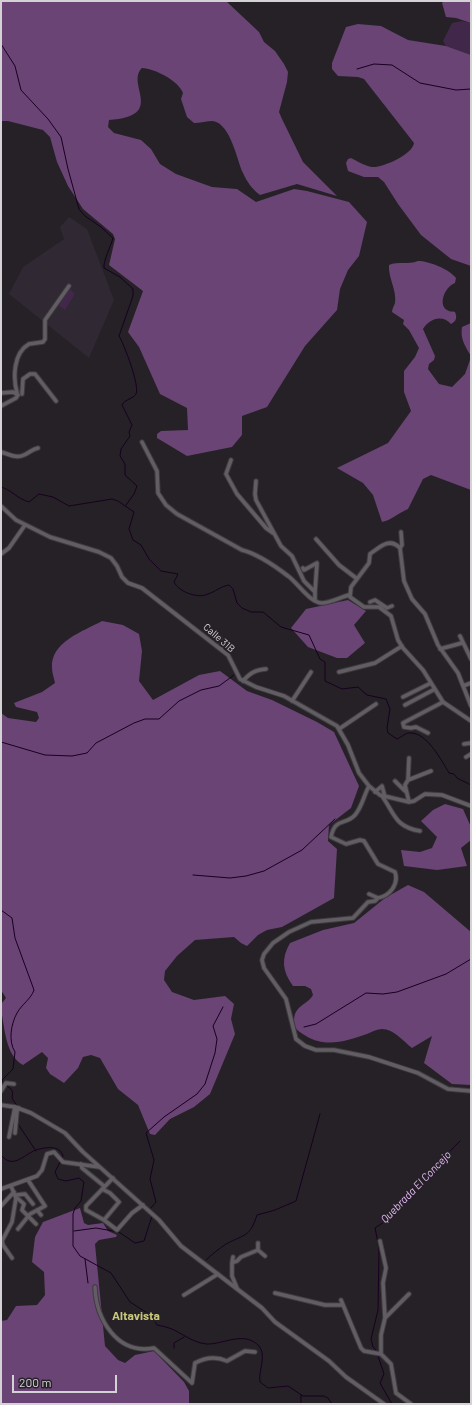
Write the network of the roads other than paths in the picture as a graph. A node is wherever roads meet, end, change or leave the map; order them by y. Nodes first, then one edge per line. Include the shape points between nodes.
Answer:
1 (69, 286) dead end
2 (1, 393) edge
3 (17, 393) junction
4 (22, 394) dead end
5 (56, 401) dead end
6 (1, 406) edge
7 (142, 442) dead end
8 (38, 448) dead end
9 (1, 452) edge
10 (231, 460) dead end
11 (256, 482) dead end
12 (1, 506) edge
13 (25, 525) junction
14 (401, 532) dead end
15 (274, 533) junction
16 (316, 540) dead end
17 (400, 548) junction
18 (1, 554) edge
19 (303, 568) dead end
20 (356, 578) junction
21 (315, 592) junction
22 (349, 595) junction
23 (315, 600) junction
24 (370, 602) dead end
25 (392, 606) dead end
26 (460, 636) dead end
27 (220, 638) dead end
28 (462, 643) junction
29 (402, 646) junction
30 (221, 649) junction
31 (440, 649) junction
32 (471, 659) edge
33 (266, 669) dead end
34 (311, 672) dead end
35 (339, 672) dead end
36 (243, 681) junction
37 (431, 683) junction
38 (471, 683) edge
39 (463, 686) junction
40 (435, 689) junction
41 (403, 697) dead end
42 (292, 701) junction
43 (443, 702) junction
44 (376, 704) dead end
45 (405, 705) dead end
46 (471, 706) edge
47 (471, 722) edge
48 (339, 729) junction
49 (428, 733) dead end
50 (471, 743) edge
51 (464, 744) dead end
52 (471, 754) edge
53 (466, 757) dead end
54 (409, 758) dead end
55 (431, 771) dead end
56 (408, 780) junction
57 (395, 781) dead end
58 (369, 786) junction
59 (375, 792) junction
60 (406, 792) junction
61 (381, 795) junction
62 (385, 797) junction
63 (409, 802) junction
64 (471, 806) edge
65 (420, 831) dead end
66 (369, 894) dead end
67 (378, 898) junction
68 (14, 1084) dead end
69 (1, 1091) edge
70 (471, 1091) edge
71 (1, 1105) edge
72 (17, 1108) junction
73 (15, 1133) dead end
74 (9, 1137) dead end
75 (81, 1164) junction
76 (100, 1167) junction
77 (113, 1178) junction
78 (28, 1180) junction
79 (12, 1186) junction
80 (103, 1187) junction
81 (1, 1189) edge
82 (16, 1195) junction
83 (33, 1204) dead end
84 (143, 1205) junction
85 (1, 1206) edge
86 (37, 1210) junction
87 (41, 1215) dead end
88 (27, 1216) junction
89 (104, 1220) junction
90 (36, 1224) dead end
91 (18, 1229) dead end
92 (380, 1241) dead end
93 (258, 1243) dead end
94 (258, 1250) junction
95 (264, 1256) dead end
96 (233, 1257) dead end
97 (12, 1258) dead end
98 (232, 1263) junction
99 (218, 1274) junction
100 (95, 1287) dead end
101 (237, 1289) junction
102 (275, 1293) dead end
103 (409, 1294) dead end
104 (184, 1295) dead end
105 (341, 1300) dead end
106 (343, 1305) junction
107 (385, 1318) junction
108 (255, 1352) dead end
109 (381, 1354) junction
110 (384, 1404) edge
111 (411, 1404) edge

1 - 3 street via 45,320 43,342 28,344 21,352 14,375
2 - 3 street
3 - 6 street via 16,398
4 - 5 street via 22,381 27,375 33,374
7 - 23 street via 157,471 158,493 166,505 177,514 242,550 251,552 289,576
8 - 9 street via 16,457
10 - 15 street via 226,474 237,494 266,528
11 - 15 street via 256,500
12 - 13 street, Calle 31B
13 - 18 street
13 - 30 street, Calle 31B via 59,541 80,545 111,558 128,583 142,588
14 - 17 street
15 - 21 street via 281,546 292,556 304,581
16 - 20 street
17 - 20 street via 394,543 384,543 370,554 369,564
17 - 31 street via 404,581 412,599 425,614
19 - 21 street via 304,570 317,563
20 - 22 street
21 - 23 street
22 - 23 street via 322,603
22 - 29 street via 362,606 374,606 388,613
24 - 25 street via 375,600 387,608
26 - 28 street
27 - 30 street
28 - 31 street
28 - 32 street
29 - 35 street via 375,663
29 - 37 street
30 - 36 street, Calle 31B via 231,658 236,672
31 - 39 street via 458,673
33 - 36 street via 250,673
34 - 42 street
36 - 42 street
37 - 40 street
37 - 41 street
38 - 39 street
39 - 46 street
40 - 43 street
40 - 45 street
42 - 48 street
43 - 47 street
43 - 49 street via 403,723 404,727 416,727
44 - 48 street
48 - 58 street via 359,773
50 - 51 street
52 - 53 street
54 - 56 street
55 - 56 street
56 - 60 street via 405,785
57 - 60 street
58 - 59 street
58 - 67 street via 354,816 338,823 333,828 331,837 346,844 364,840 378,864 395,872 397,877 393,888
59 - 61 street
59 - 62 street via 382,786
60 - 63 street
61 - 62 street
61 - 65 street via 397,821 404,827
62 - 63 street
63 - 64 street via 428,794 442,795
66 - 67 street
67 - 70 street via 368,902 353,918 311,922 288,932 273,943 264,954 264,968 286,999 296,1039 316,1050 334,1050 369,1057 418,1073 448,1089
68 - 69 street via 6,1083
71 - 72 street
72 - 73 street
72 - 74 street
72 - 76 street via 65,1133
75 - 76 street
75 - 78 street via 63,1162 54,1152 47,1154 40,1173
75 - 80 street via 82,1168
76 - 77 street
77 - 80 street
77 - 84 street
78 - 79 street
78 - 86 street via 45,1206
79 - 81 street
79 - 82 street
80 - 89 street via 118,1202
80 - 89 street via 85,1208 92,1215
82 - 83 street via 25,1194
82 - 85 street
82 - 88 street via 24,1204 22,1210
82 - 97 street via 12,1222 2,1241
84 - 89 street via 132,1213 118,1230
84 - 99 street via 182,1246
86 - 87 street
86 - 88 street
88 - 90 street
88 - 91 street
92 - 107 street via 386,1268 383,1283
93 - 94 street
94 - 95 street
94 - 98 street
96 - 98 street
98 - 101 street via 232,1276
99 - 101 street
99 - 104 street
100 - 108 street via 96,1303 109,1330 130,1348 154,1348 192,1384 195,1363 216,1357 227,1361 245,1351
101 - 110 street via 346,1377
102 - 106 street via 325,1305
103 - 107 street
105 - 106 street
106 - 109 street via 361,1348 364,1351
107 - 109 street via 381,1335
109 - 111 street via 391,1364 396,1393

